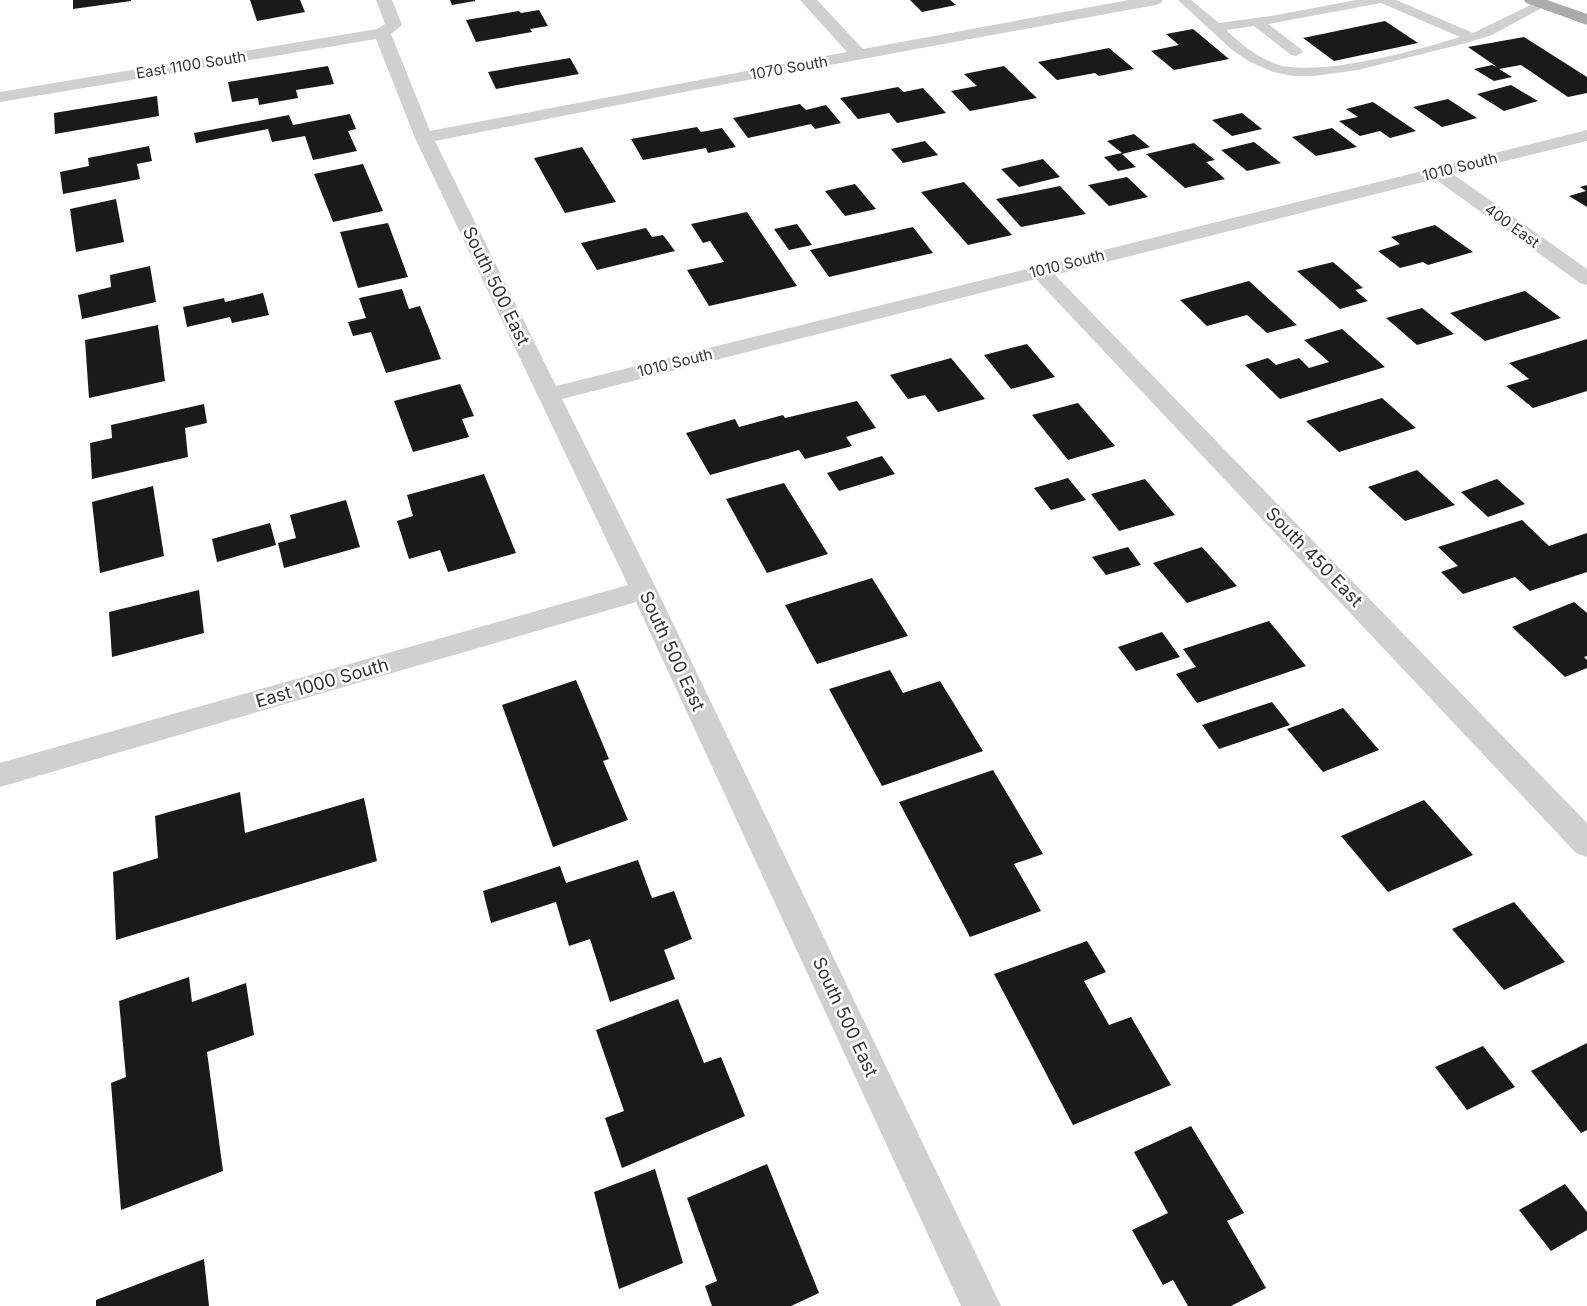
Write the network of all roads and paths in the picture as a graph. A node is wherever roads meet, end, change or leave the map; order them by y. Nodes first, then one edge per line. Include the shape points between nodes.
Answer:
1 (384, 0) edge
2 (808, 0) edge
3 (1155, 0) edge
4 (1184, 0) edge
5 (1377, 0) edge
6 (1385, 0) edge
7 (1128, 2) edge
8 (1538, 2) edge
9 (1587, 20) edge
10 (1256, 21) junction
11 (1216, 26) junction
12 (382, 34) junction
13 (1472, 37) junction
14 (1296, 52) dead end
15 (859, 55) junction
16 (0, 96) edge
17 (1587, 135) edge
18 (424, 138) junction
19 (1438, 172) junction
20 (1040, 271) junction
21 (1587, 279) edge
22 (548, 394) junction
23 (644, 590) junction
24 (0, 775) edge
25 (1587, 844) edge
26 (981, 1306) edge

1 - 12 street via 394,25
2 - 15 street
3 - 7 street, 1070 South
4 - 11 lane
5 - 10 lane
6 - 13 lane
7 - 15 street, 1070 South
8 - 9 main road
8 - 13 lane via 1487,32
10 - 11 lane
10 - 14 lane
11 - 13 lane via 1229,42 1258,62 1294,72 1314,73
12 - 16 street, East 1100 South
12 - 18 street, South 500 East
15 - 18 street, 1070 South
17 - 19 street, 1010 South
18 - 22 street, South 500 East
19 - 20 street, 1010 South
19 - 21 street, 400 East
20 - 22 street, 1010 South
20 - 25 street, South 450 East
22 - 23 street, South 500 East
23 - 24 street, East 1000 South
23 - 26 street, South 500 East

